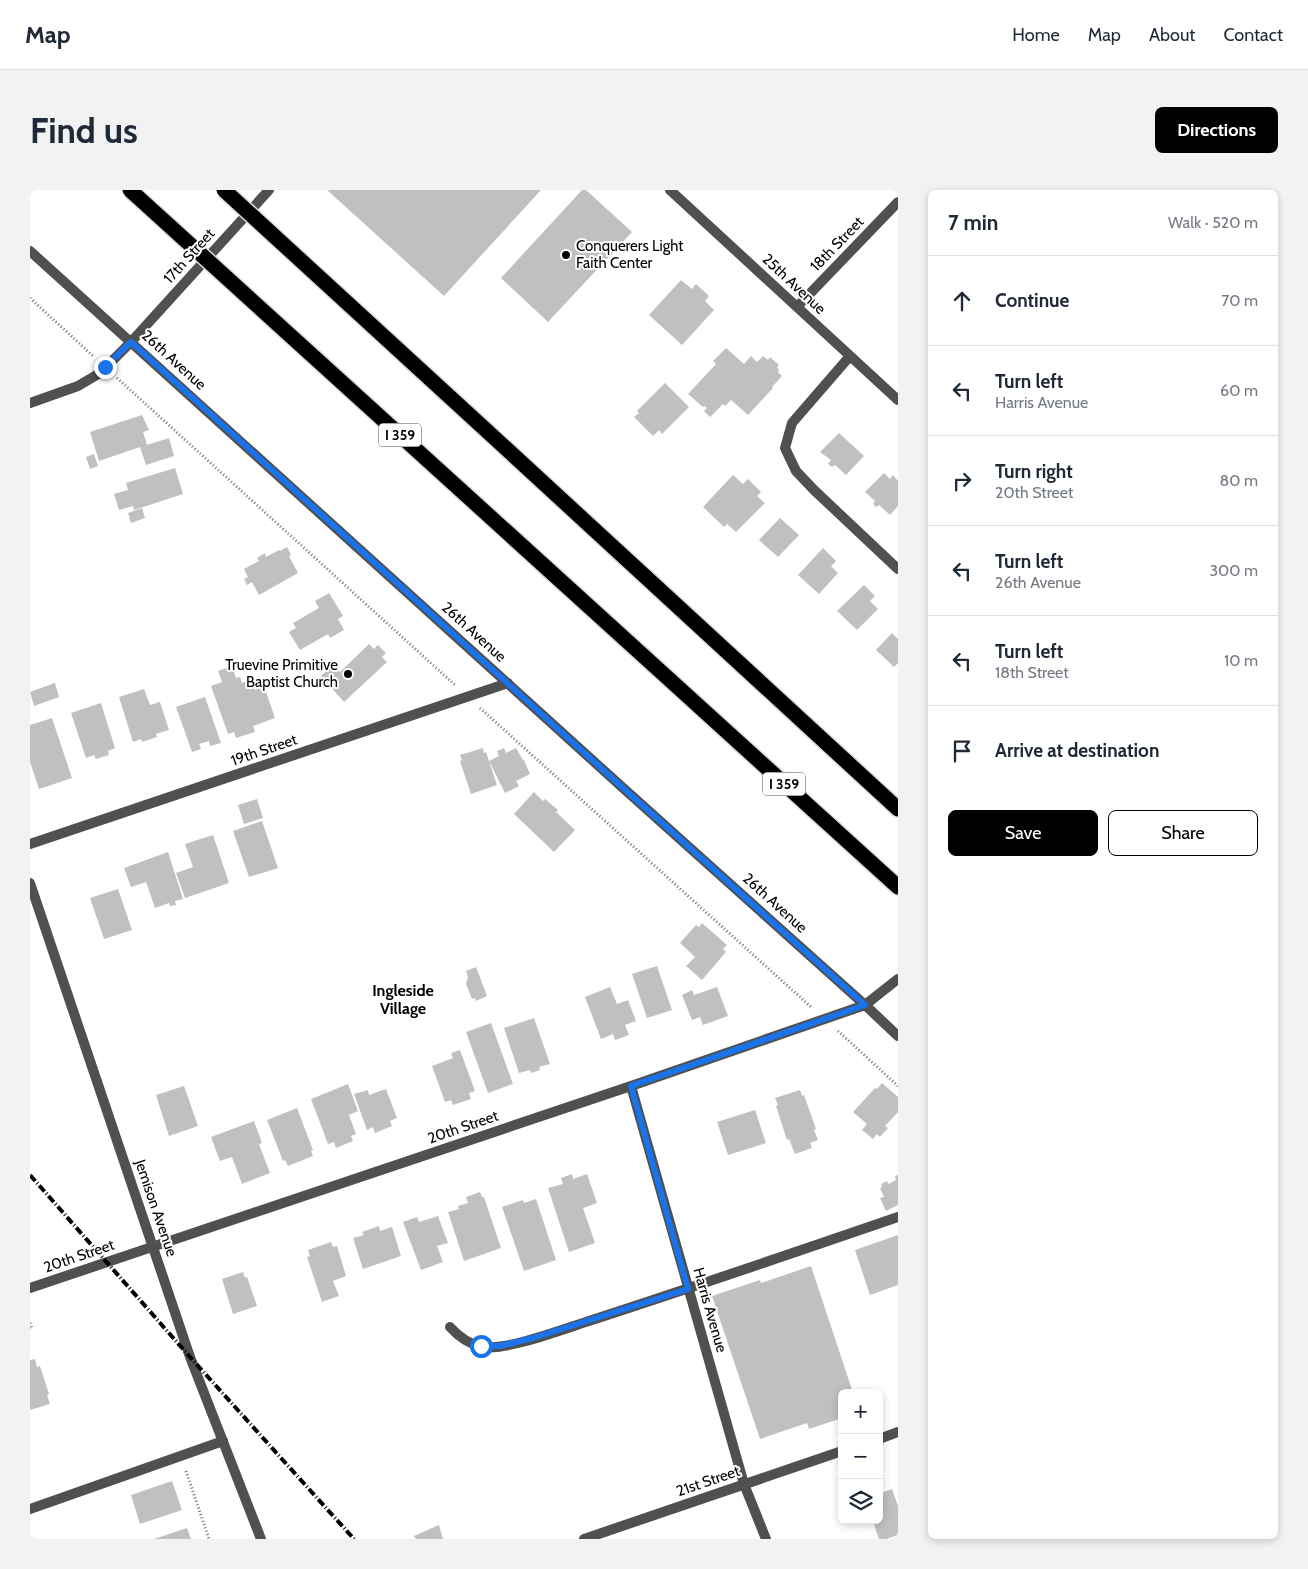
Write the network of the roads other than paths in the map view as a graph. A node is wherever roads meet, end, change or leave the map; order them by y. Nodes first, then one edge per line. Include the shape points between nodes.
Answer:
1 (130, 190) edge
2 (224, 190) edge
3 (269, 190) edge
4 (670, 190) edge
5 (898, 202) edge
6 (30, 251) edge
7 (798, 307) junction
8 (131, 342) junction
9 (850, 356) junction
10 (898, 400) edge
11 (30, 403) edge
12 (898, 569) edge
13 (508, 683) junction
14 (898, 809) edge
15 (30, 844) edge
16 (30, 883) edge
17 (898, 887) edge
18 (898, 979) edge
19 (865, 1005) junction
20 (898, 1036) edge
21 (631, 1086) junction
22 (898, 1217) edge
23 (153, 1246) junction
24 (30, 1288) edge
25 (688, 1289) junction
26 (450, 1327) dead end
27 (898, 1432) edge
28 (883, 1438) edge
29 (223, 1441) junction
30 (838, 1452) edge
31 (744, 1484) junction
32 (30, 1509) edge
33 (261, 1539) edge
34 (584, 1539) edge
35 (766, 1539) edge

1 - 17 highway, I 359, bridge
2 - 14 highway, bridge
3 - 8 street, 17th Street
4 - 7 street, 25th Avenue
5 - 7 street, 18th Street
6 - 8 street, 26th Avenue
7 - 9 street, 25th Avenue
8 - 11 street via 100,373 78,386
8 - 13 street, 26th Avenue
9 - 10 street, 25th Avenue
9 - 12 street via 792,423 785,448 796,471 808,484
13 - 15 street, 19th Street
13 - 19 street, 26th Avenue
16 - 23 street, Jemison Avenue
18 - 19 street, 20th Street
19 - 20 street, 26th Avenue
19 - 21 street, 20th Street
21 - 23 street, 20th Street
21 - 25 street, Harris Avenue
22 - 25 street
23 - 24 street, 20th Street
23 - 29 street, Jemison Avenue
25 - 26 street via 500,1346 481,1346 460,1337
25 - 31 street, Harris Avenue
27 - 28 street
29 - 32 street
29 - 33 street, Jemison Avenue
30 - 31 street, 21st Street
31 - 34 street, 21st Street
31 - 35 street, Harris Avenue

